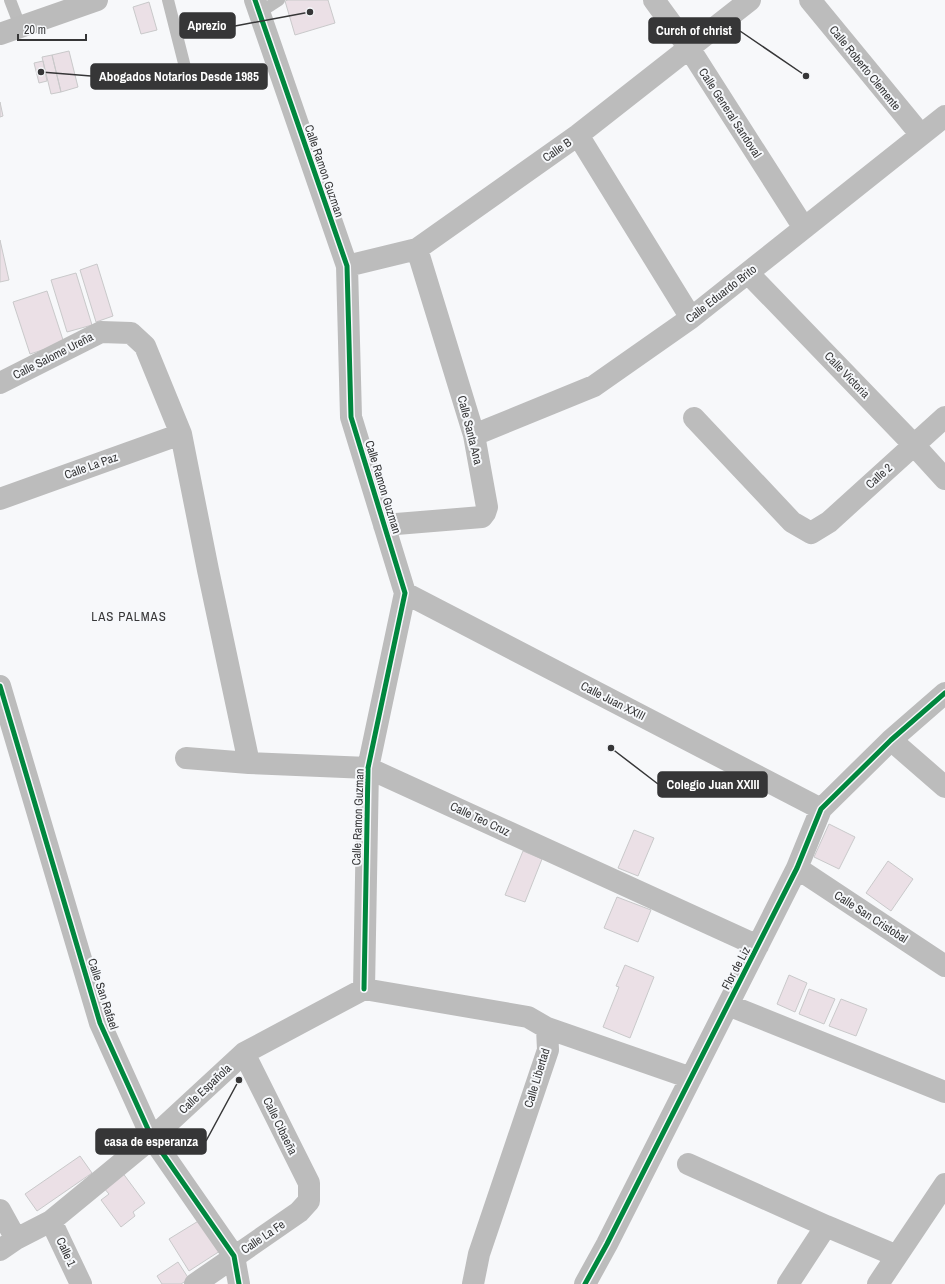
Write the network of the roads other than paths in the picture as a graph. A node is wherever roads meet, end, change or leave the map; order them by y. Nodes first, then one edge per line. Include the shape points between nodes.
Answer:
1 (10, 0) edge
2 (97, 0) edge
3 (168, 0) edge
4 (279, 0) edge
5 (654, 0) edge
6 (750, 0) edge
7 (819, 3) edge
8 (257, 6) edge
9 (10, 30) edge
10 (689, 48) junction
11 (188, 79) dead end
12 (945, 116) edge
13 (578, 135) junction
14 (921, 135) junction
15 (804, 228) junction
16 (417, 249) junction
17 (347, 266) junction
18 (748, 273) junction
19 (691, 318) junction
20 (0, 383) edge
21 (945, 417) edge
22 (694, 418) dead end
23 (181, 434) junction
24 (474, 436) junction
25 (914, 445) junction
26 (945, 479) edge
27 (0, 499) edge
28 (384, 525) junction
29 (405, 593) junction
30 (0, 686) edge
31 (945, 693) edge
32 (891, 740) junction
33 (186, 758) dead end
34 (249, 763) junction
35 (368, 768) junction
36 (945, 787) edge
37 (821, 809) junction
38 (797, 868) junction
39 (758, 946) junction
40 (945, 966) edge
41 (364, 989) junction
42 (728, 1004) junction
43 (547, 1028) junction
44 (244, 1053) junction
45 (691, 1078) junction
46 (945, 1092) edge
47 (152, 1138) junction
48 (688, 1164) dead end
49 (945, 1184) edge
50 (310, 1201) joint
51 (0, 1210) edge
52 (51, 1221) junction
53 (826, 1226) junction
54 (8, 1245) edge
55 (234, 1256) junction
56 (897, 1256) junction
57 (81, 1284) edge
58 (195, 1284) edge
59 (239, 1284) edge
60 (473, 1284) edge
61 (585, 1284) edge
62 (788, 1284) edge
63 (878, 1284) edge

1 - 9 lane
2 - 9 street
3 - 11 lane
4 - 8 lane
5 - 10 street, Calle General Sandoval
6 - 10 street, Calle B
7 - 14 street, Calle Roberto Clemente
8 - 17 street, Calle Ramon Guzman
10 - 13 street, Calle B
10 - 15 street, Calle General Sandoval
12 - 14 street, Calle Eduardo Brito
13 - 16 street, Calle B
13 - 19 street
14 - 15 street, Calle Eduardo Brito
15 - 18 street, Calle Eduardo Brito
16 - 17 street, Calle B
16 - 24 street, Calle Santa Ana
17 - 28 street, Calle Ramon Guzman via 351,417
18 - 19 street, Calle Eduardo Brito
18 - 25 street, Calle Victoria
19 - 24 street, Calle Eduardo Brito via 594,386
20 - 23 street, Calle Salome Ureña via 102,332 131,333 145,346
21 - 25 street, Calle 2
22 - 25 street, Calle 2 via 792,522 811,533 829,522
23 - 27 street, Calle La Paz
23 - 34 street
24 - 28 street, Calle Santa Ana via 487,507 482,517
25 - 26 street, Calle Victoria
28 - 29 street, Calle Ramon Guzman
29 - 35 street, Calle Ramon Guzman
29 - 37 street, Calle Juan XXIII
30 - 47 street, Calle San Rafael via 100,1023
31 - 32 street, Flor de Liz
32 - 36 street
32 - 37 street, Flor de Liz
33 - 34 street, Calle Teo Cruz
34 - 35 street, Calle Teo Cruz
35 - 39 street, Calle Teo Cruz
35 - 41 street, Calle Ramon Guzman
37 - 38 street, Flor de Liz
38 - 39 street, Flor de Liz
38 - 40 street, Calle San Cristobal
39 - 42 street, Flor de Liz
41 - 43 street via 528,1017
41 - 44 street, Calle Española
42 - 45 street, Flor de Liz
42 - 46 street
43 - 45 street
43 - 60 street, Calle Libertad via 548,1050 479,1254
44 - 47 street, Calle Española
44 - 50 street, Calle Cibaeña via 309,1183
45 - 61 street, Flor de Liz
47 - 52 street, Calle Española
47 - 55 street, Calle San Rafael
48 - 53 street
49 - 56 street
50 - 55 street, Calle La Fe via 300,1212
51 - 54 street
52 - 54 street, Calle Española
52 - 57 street, Calle 1
53 - 56 street
53 - 62 street
55 - 58 street, Calle La Fe
55 - 59 street, Calle San Rafael
56 - 63 street

